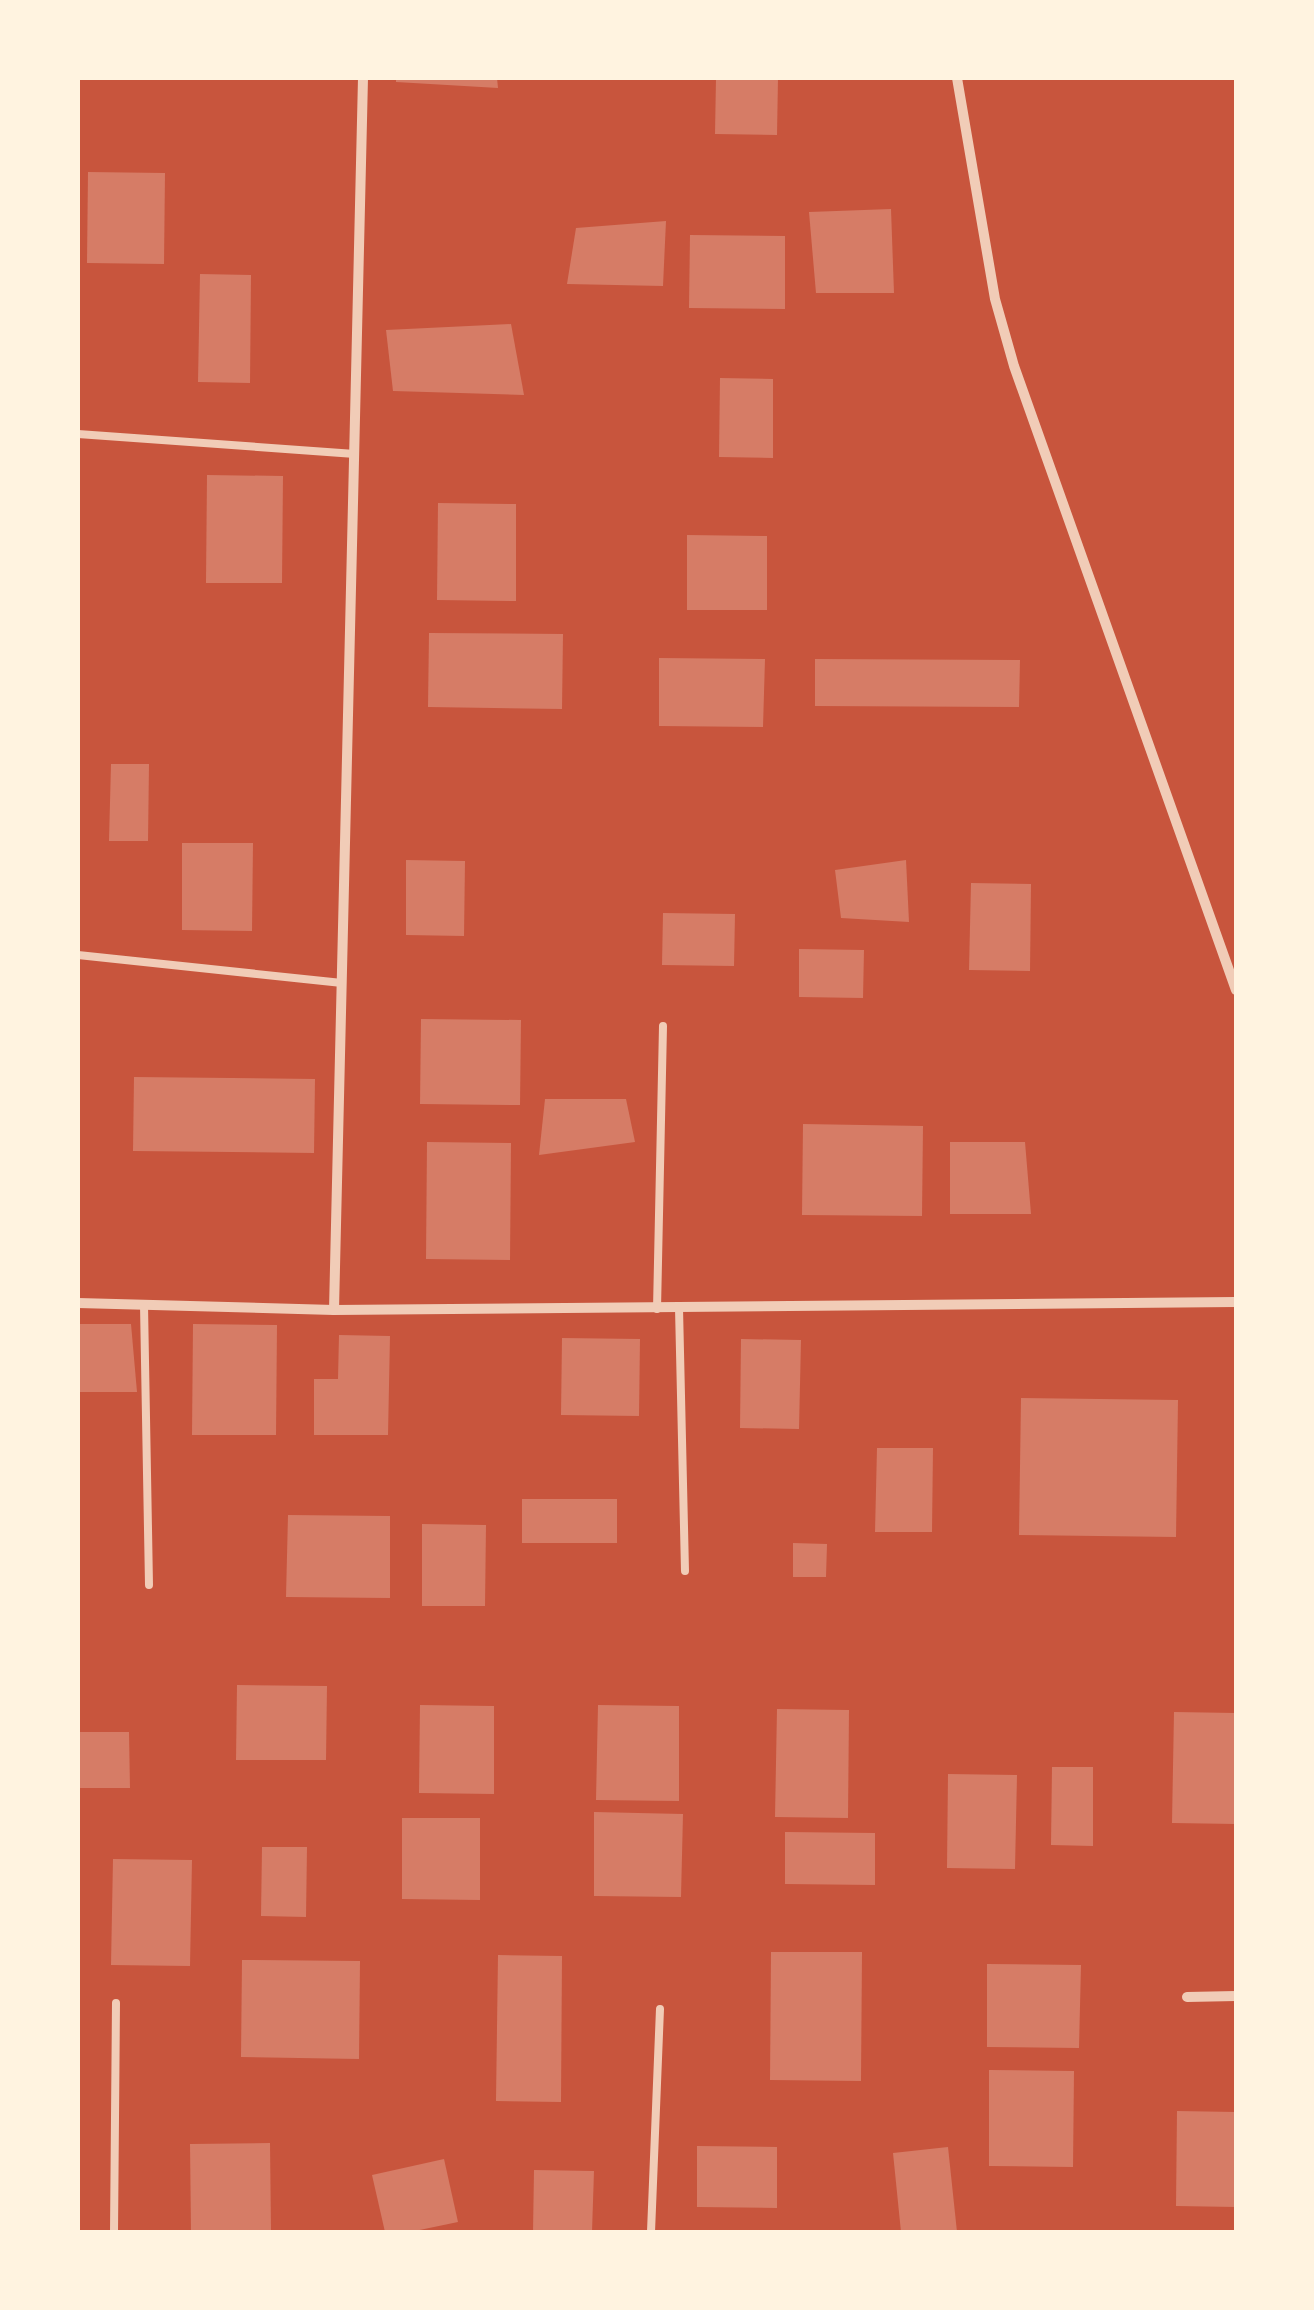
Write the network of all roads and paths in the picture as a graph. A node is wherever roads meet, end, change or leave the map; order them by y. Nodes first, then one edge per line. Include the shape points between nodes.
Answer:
1 (363, 78) edge
2 (957, 78) edge
3 (78, 434) edge
4 (355, 454) junction
5 (78, 956) edge
6 (342, 983) junction
7 (1236, 990) edge
8 (664, 1026) dead end
9 (1236, 1302) edge
10 (78, 1303) edge
11 (144, 1305) junction
12 (680, 1308) junction
13 (657, 1309) junction
14 (334, 1310) junction
15 (685, 1571) dead end
16 (149, 1585) dead end
17 (1236, 1996) edge
18 (1187, 1997) dead end
19 (116, 2003) dead end
20 (660, 2008) dead end
21 (114, 2232) edge
22 (651, 2232) edge

1 - 4 street
2 - 7 street via 995,299 1014,366
3 - 4 lane
4 - 6 street
5 - 6 lane
6 - 14 street
8 - 13 lane
9 - 12 street
10 - 11 street
11 - 14 street
11 - 16 lane
12 - 13 street
12 - 15 lane
13 - 14 street
17 - 18 street
19 - 21 lane
20 - 22 lane

